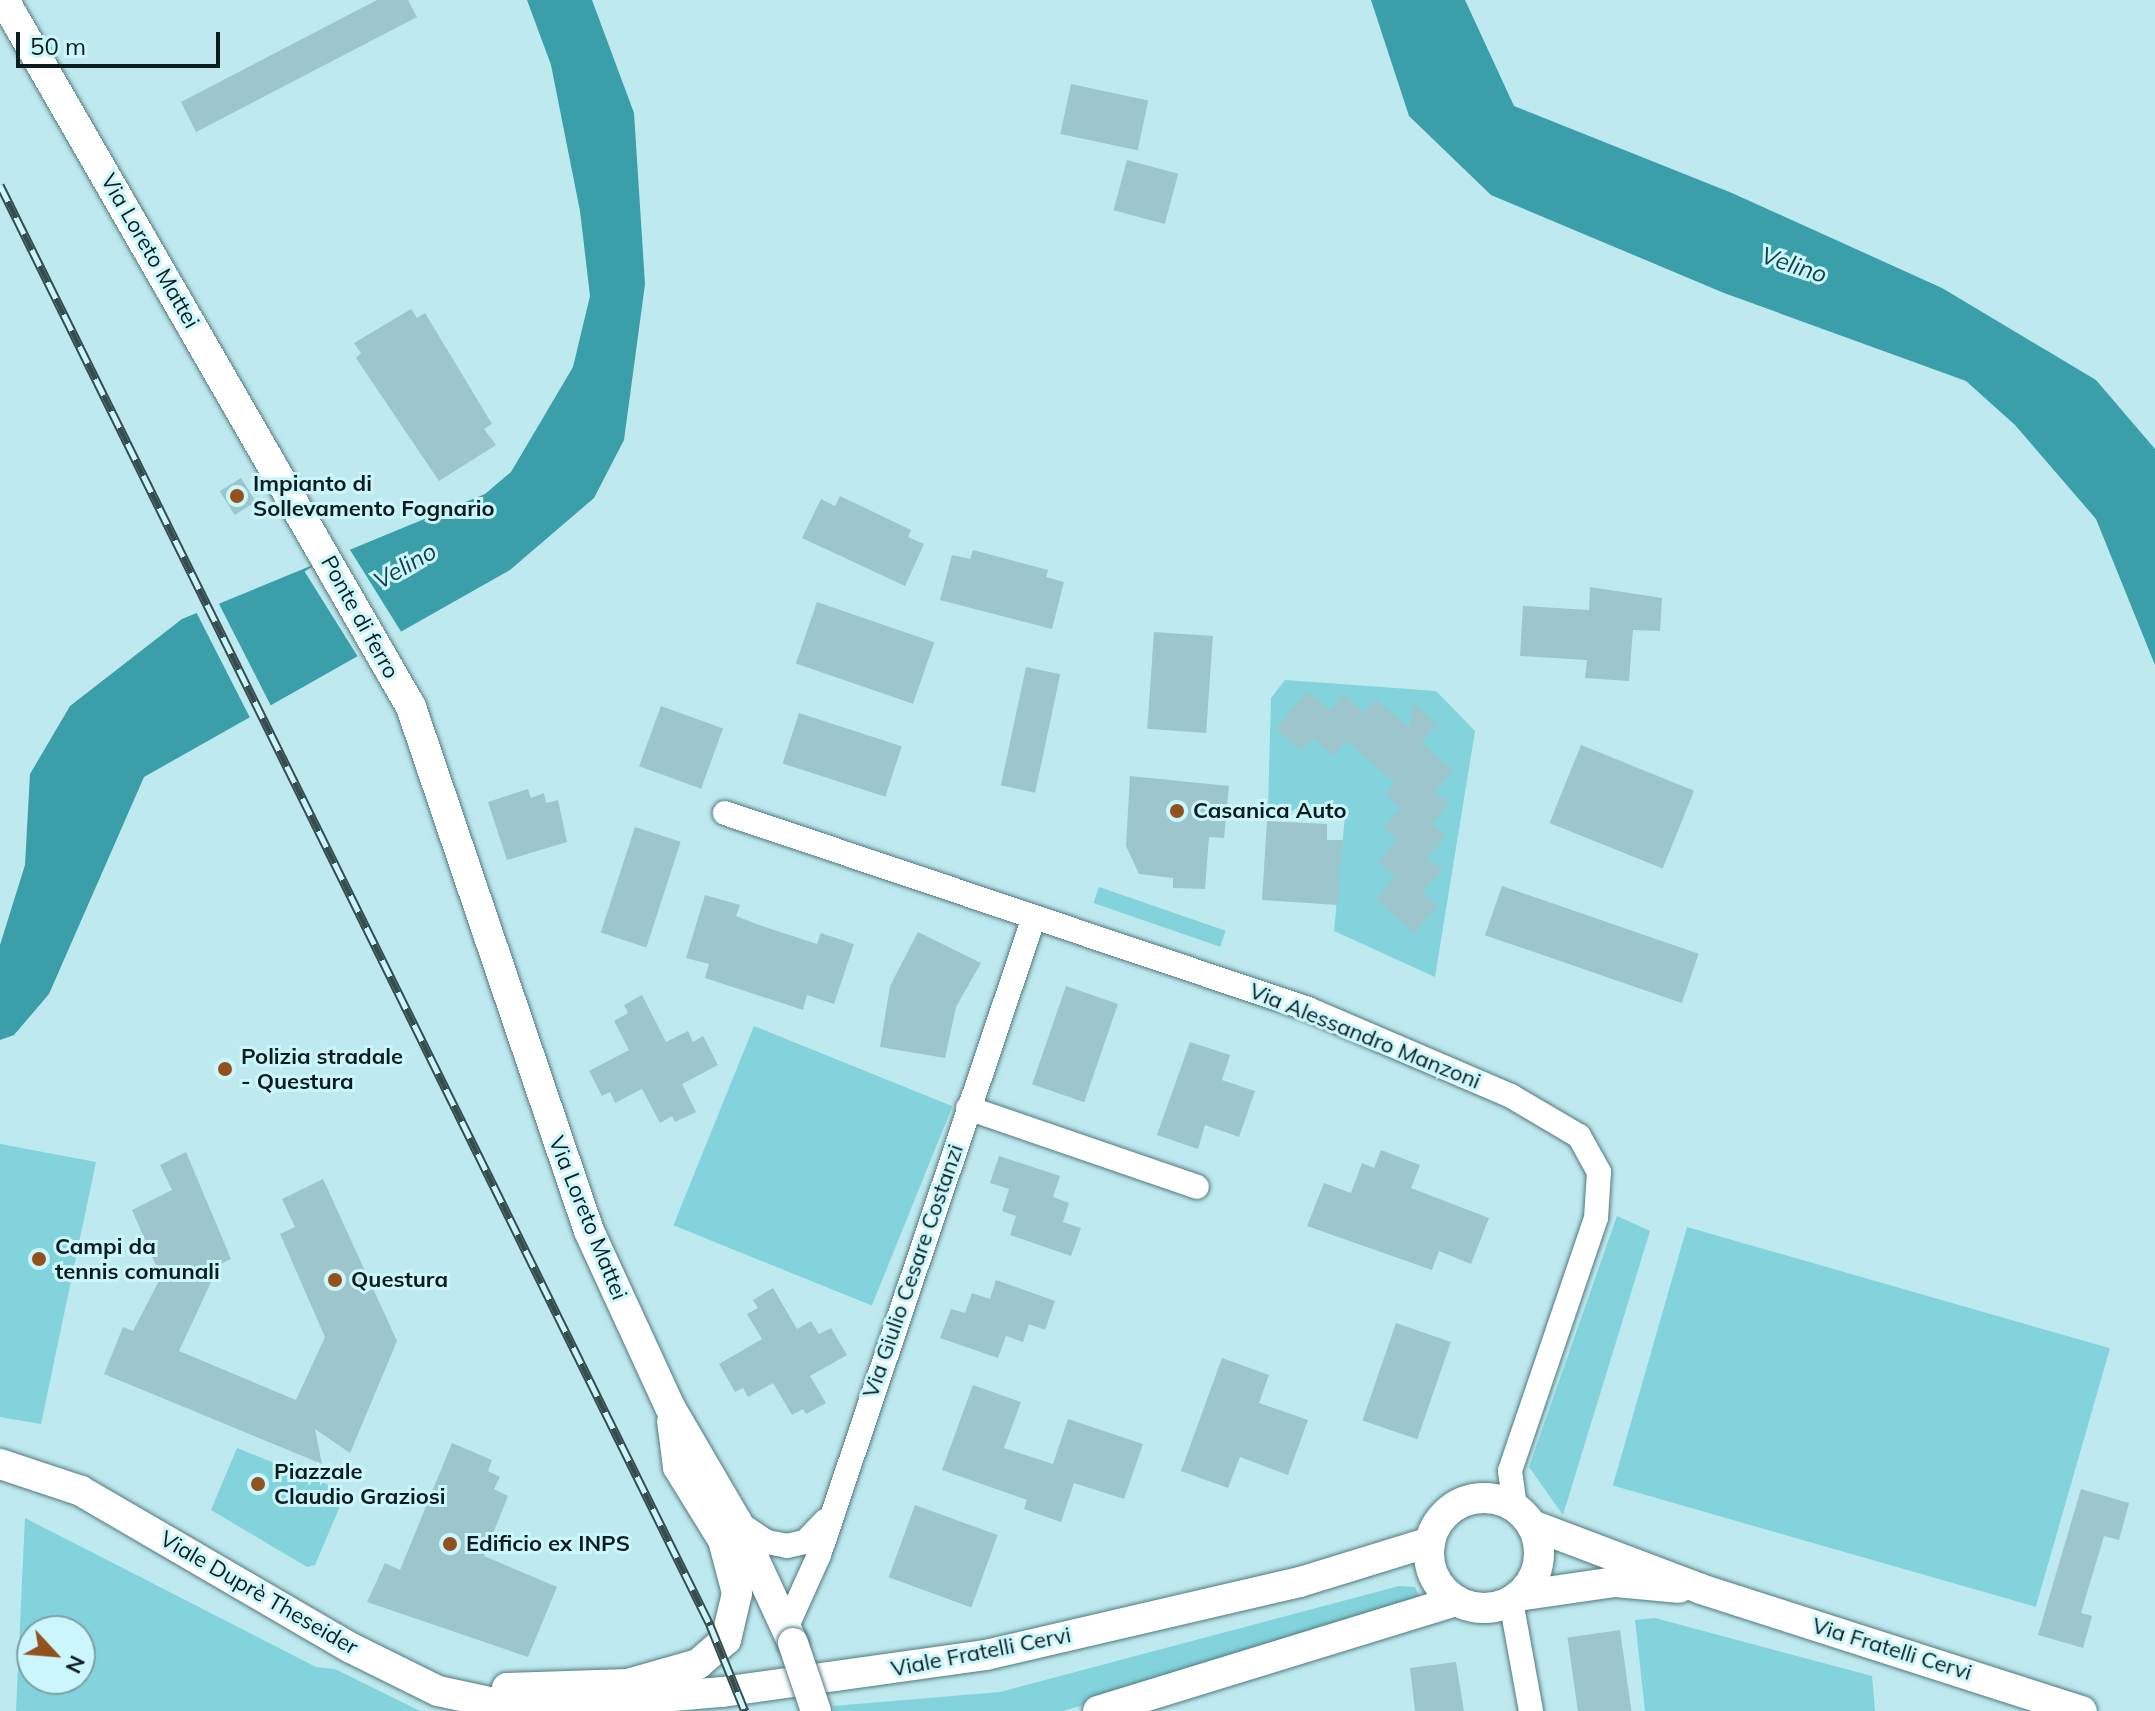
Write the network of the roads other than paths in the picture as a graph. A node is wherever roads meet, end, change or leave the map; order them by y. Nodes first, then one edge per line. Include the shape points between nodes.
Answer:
1 (4, 0) edge
2 (312, 530) joint
3 (408, 704) joint
4 (725, 813) dead end
5 (1033, 920) junction
6 (968, 1108) junction
7 (1197, 1187) dead end
8 (670, 1407) junction
9 (0, 1464) edge
10 (831, 1515) junction
11 (1524, 1516) junction
12 (737, 1522) junction
13 (1430, 1542) junction
14 (1701, 1589) junction
15 (1514, 1599) junction
16 (1456, 1601) junction
17 (790, 1635) junction
18 (351, 1648) junction
19 (523, 1710) edge
20 (816, 1711) edge
21 (1098, 1711) edge
22 (1531, 1711) edge
23 (2082, 1711) edge

1 - 2 street, Via Loreto Mattei
2 - 3 street, Ponte di ferro
3 - 8 street, Via Loreto Mattei via 584,1217
4 - 5 street, Via Alessandro Manzoni
5 - 6 street, Via Giulio Cesare Costanzi
5 - 11 street, Via Alessandro Manzoni via 1308,1009 1511,1096 1579,1136 1599,1172 1596,1218 1510,1471
6 - 7 street
6 - 10 street, Via Giulio Cesare Costanzi
8 - 12 street, Via Loreto Mattei
8 - 18 street via 678,1467 723,1540 737,1593 732,1629 711,1655 628,1684 532,1690 458,1682
9 - 18 street, Viale Duprè Theseider via 81,1491
10 - 12 street, Via Giulio Cesare Costanzi via 805,1542 787,1546 767,1542
10 - 17 street
11 - 13 street via 1499,1500 1464,1502 1448,1511
11 - 14 street, Via Fratelli Cervi
11 - 15 street via 1539,1559
12 - 17 street, Via Loreto Mattei
13 - 16 street via 1434,1576
13 - 19 street, Viale Fratelli Cervi via 1300,1582 986,1655 722,1692
14 - 15 street, Via Fratelli Cervi via 1615,1582
14 - 23 street, Via Fratelli Cervi
15 - 16 street via 1474,1608
15 - 22 street
16 - 21 street
17 - 20 street, Via Loreto Mattei, bridge
18 - 19 street, Viale Duprè Theseider via 438,1691

